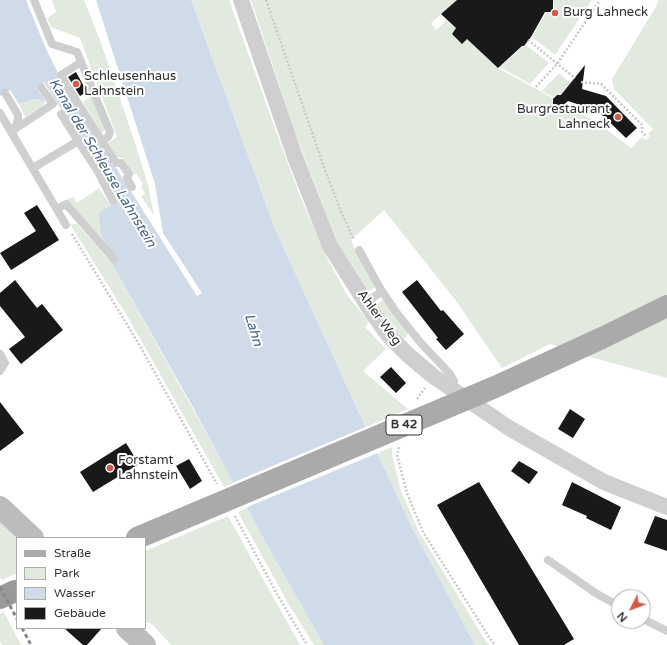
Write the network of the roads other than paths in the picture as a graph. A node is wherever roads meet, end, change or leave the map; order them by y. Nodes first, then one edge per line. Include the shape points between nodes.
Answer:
1 (34, 0) edge
2 (241, 0) edge
3 (81, 62) junction
4 (41, 87) dead end
5 (5, 93) dead end
6 (0, 113) edge
7 (61, 114) dead end
8 (13, 130) junction
9 (78, 141) junction
10 (102, 141) junction
11 (33, 168) junction
12 (132, 187) dead end
13 (113, 201) dead end
14 (57, 209) junction
15 (66, 225) road end
16 (359, 250) road end
17 (114, 259) dead end
18 (382, 291) junction
19 (366, 303) junction
20 (667, 306) edge
21 (414, 348) junction
22 (0, 354) edge
23 (0, 372) edge
24 (0, 507) edge
25 (667, 508) edge
26 (32, 537) edge
27 (139, 537) edge
28 (548, 560) dead end
29 (611, 602) edge
30 (651, 623) edge
31 (128, 629) edge
32 (667, 631) edge
33 (145, 645) edge

1 - 3 lane via 52,44 78,52
2 - 19 street, Ahler Weg via 295,157 330,246
3 - 10 lane via 110,132
3 - 10 lane via 62,75
4 - 8 lane via 53,104
5 - 8 lane via 18,115
6 - 8 lane
7 - 9 lane
8 - 11 lane
9 - 11 lane
9 - 13 lane
10 - 12 lane via 114,160 122,163 129,174 127,178
11 - 14 lane
14 - 15 lane
14 - 17 lane via 66,204
16 - 18 lane
18 - 19 lane
18 - 21 lane
19 - 21 street, Ahler Weg via 389,336
20 - 27 main road, B 42 via 495,387
21 - 25 street, Ahler Weg via 433,376 509,428 604,482
22 - 23 lane via 5,363
24 - 26 street
28 - 29 lane
30 - 32 lane
31 - 33 street

